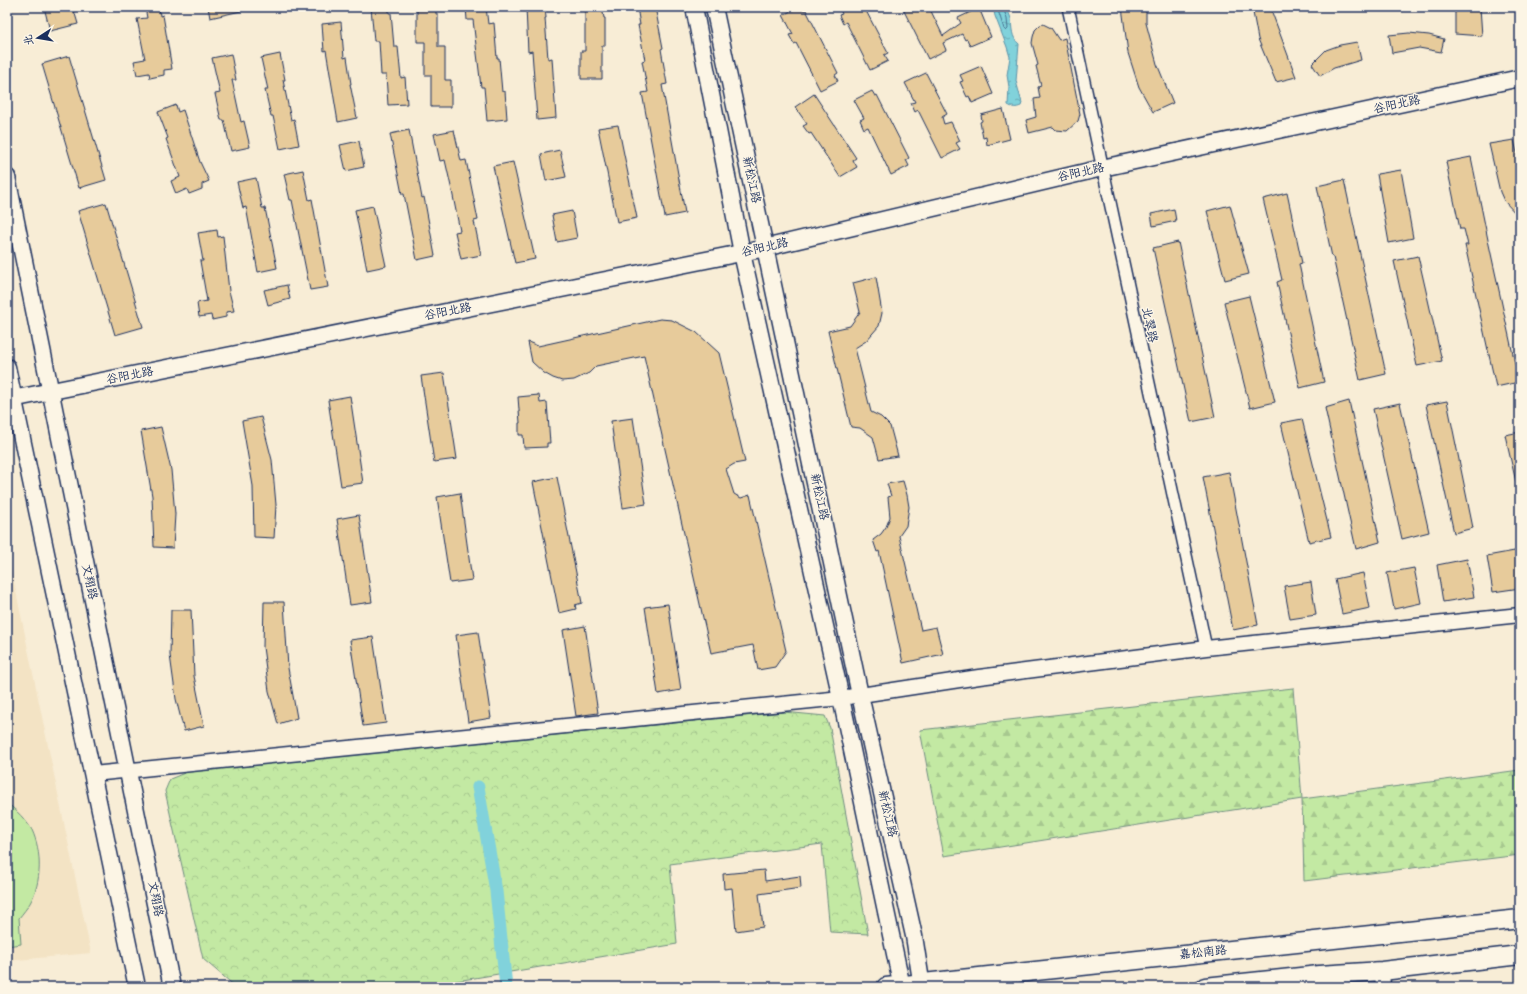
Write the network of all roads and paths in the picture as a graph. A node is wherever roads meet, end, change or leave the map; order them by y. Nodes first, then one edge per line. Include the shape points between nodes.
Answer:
1 (694, 7) edge
2 (714, 7) edge
3 (1068, 7) edge
4 (1520, 78) edge
5 (1102, 168) junction
6 (7, 177) edge
7 (766, 248) junction
8 (742, 253) junction
9 (7, 367) edge
10 (50, 392) junction
11 (10, 400) edge
12 (1520, 615) edge
13 (1206, 648) junction
14 (860, 695) junction
15 (841, 698) junction
16 (129, 771) junction
17 (93, 774) junction
18 (1520, 919) edge
19 (1520, 955) edge
20 (1382, 979) edge
21 (1319, 981) edge
22 (921, 985) edge
23 (896, 986) edge
24 (137, 987) edge
25 (172, 987) edge
26 (1205, 987) edge

1 - 8 main road, 新松江路
2 - 7 main road, 新松江路
3 - 5 street, 北翠路
4 - 5 main road, 谷阳北路
5 - 7 main road, 谷阳北路
5 - 13 street, 北翠路
6 - 10 main road, 文翔路
7 - 8 main road, 谷阳北路
7 - 14 main road, 新松江路
8 - 10 main road, 谷阳北路
8 - 15 main road, 新松江路
9 - 11 main road
10 - 11 main road, 谷阳北路
10 - 16 main road, 文翔路
11 - 17 main road
12 - 13 street
13 - 14 street
14 - 15 street
14 - 22 main road, 新松江路 via 914,936
15 - 16 street
15 - 23 main road, 新松江路
16 - 17 street
16 - 25 main road, 文翔路
17 - 24 main road
18 - 22 main road, 嘉松南路
19 - 20 main road
20 - 21 main road
21 - 26 main road
22 - 23 main road, 嘉松南路

